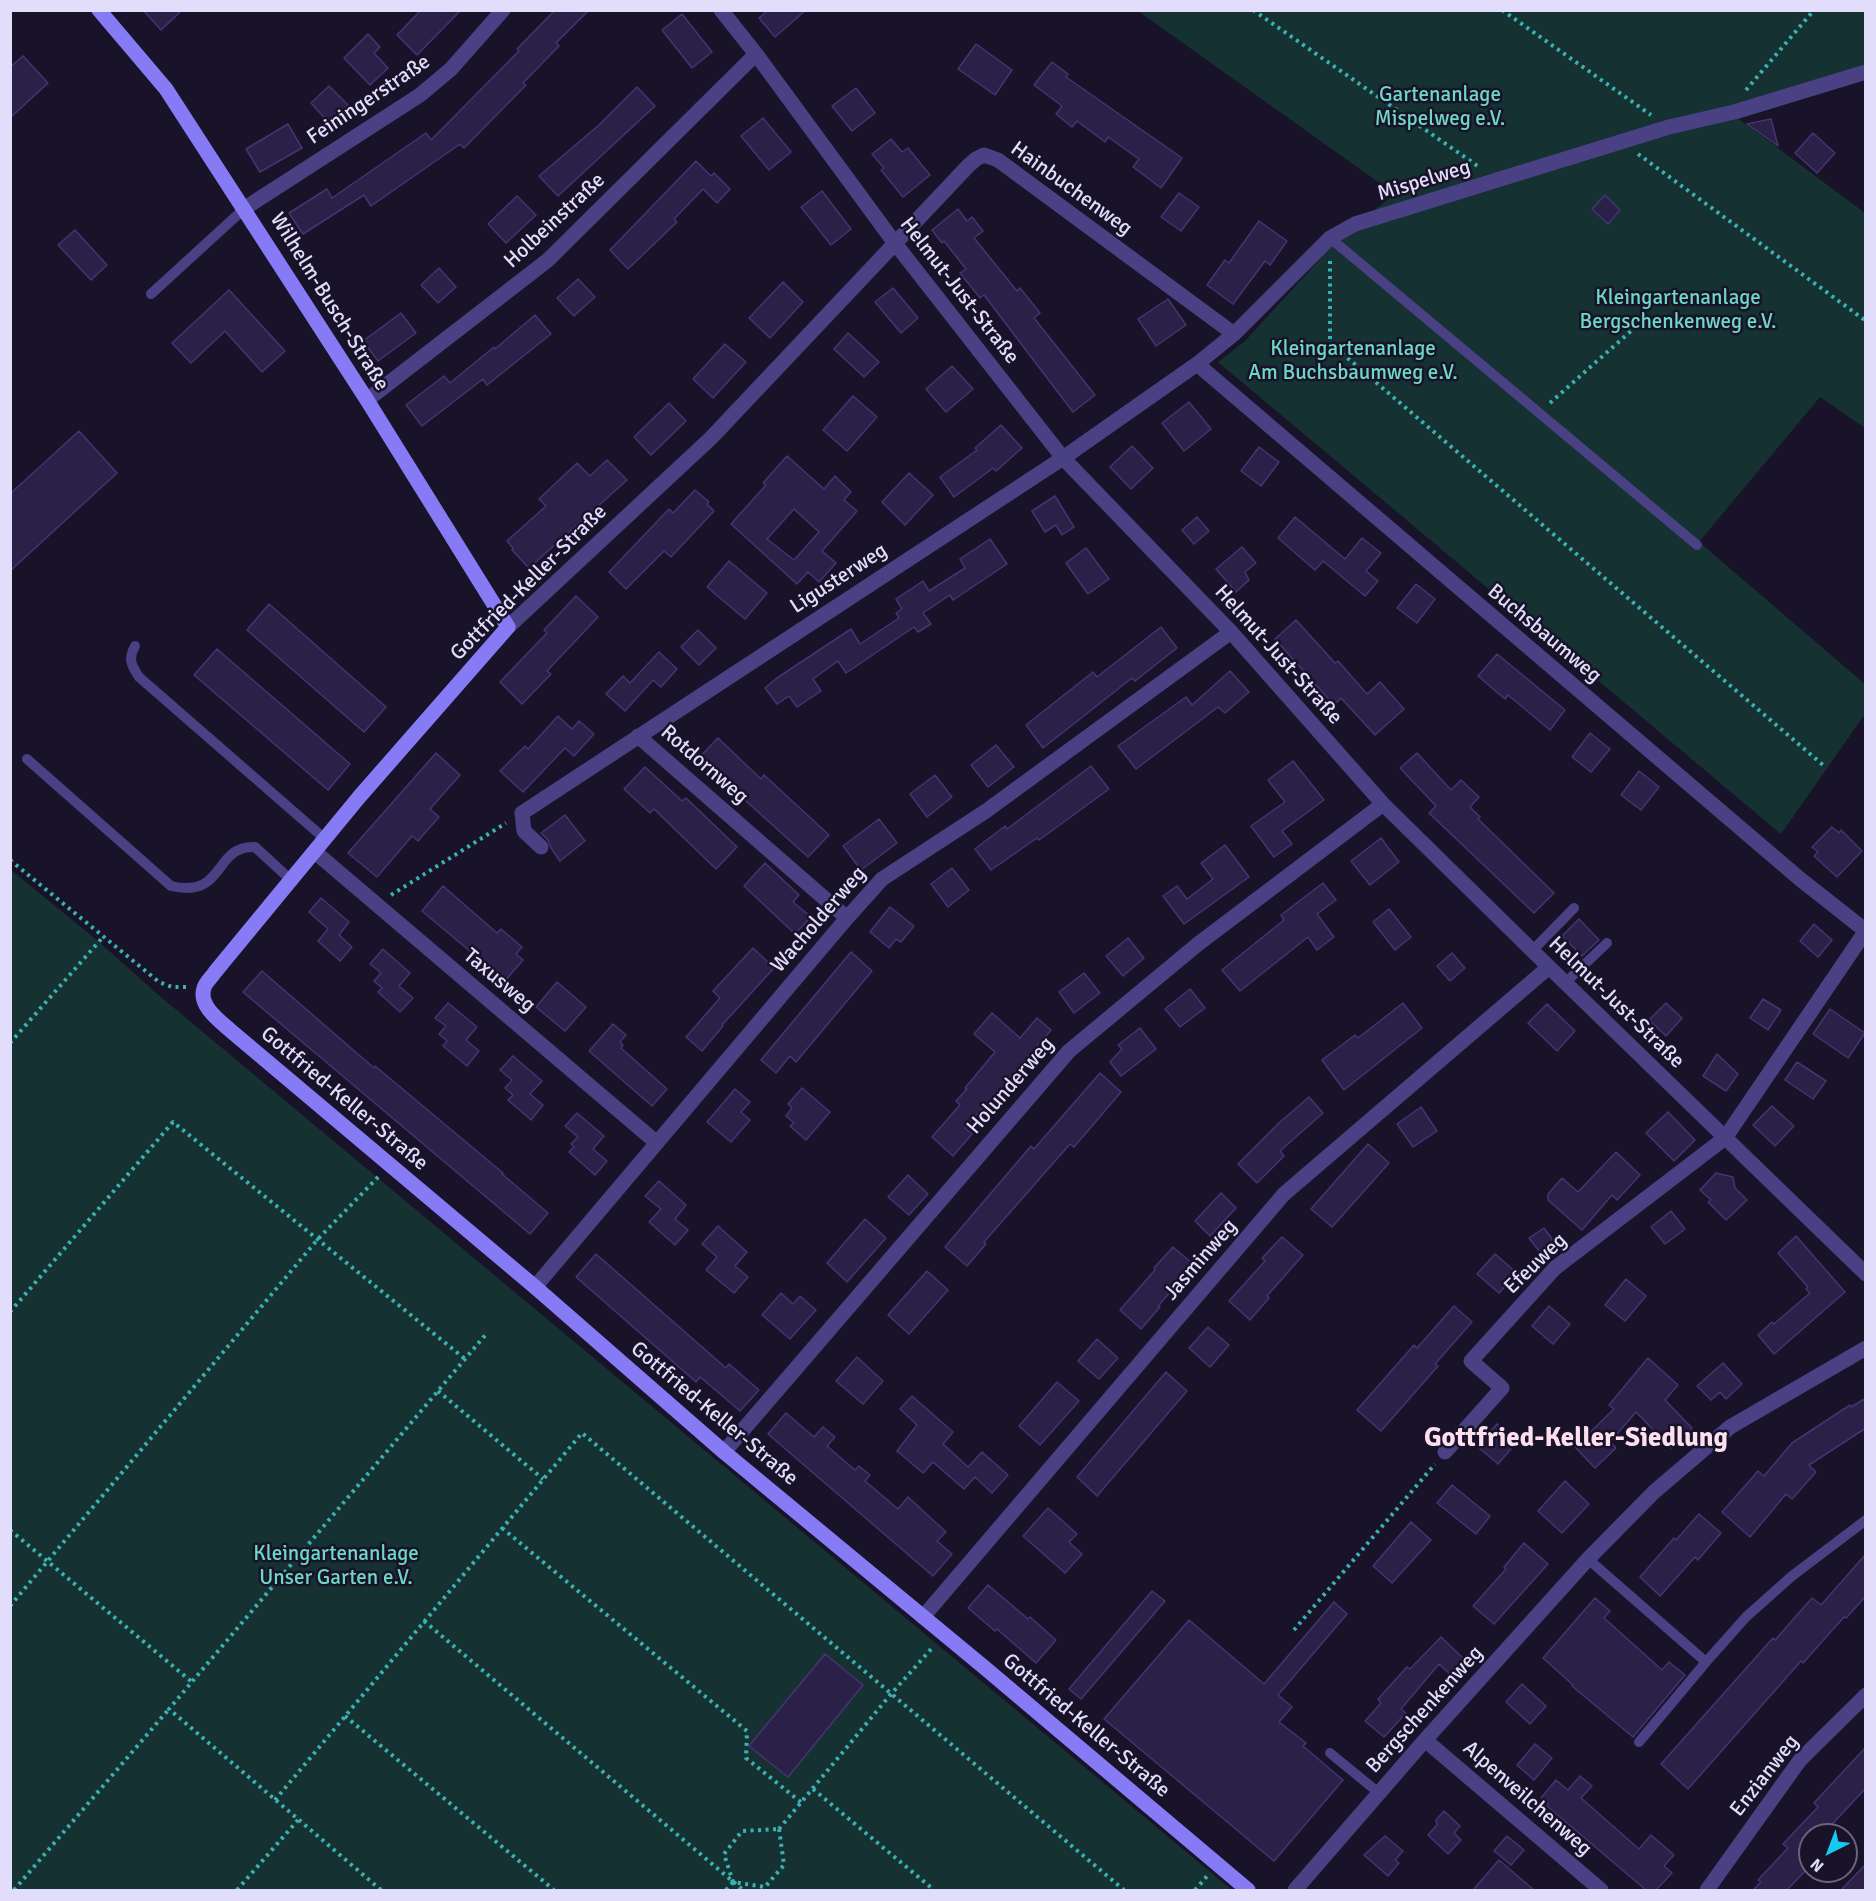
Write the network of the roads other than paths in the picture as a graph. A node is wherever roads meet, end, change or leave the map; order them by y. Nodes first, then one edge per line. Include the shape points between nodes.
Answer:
1 (99, 10) edge
2 (503, 10) edge
3 (721, 10) edge
4 (756, 54) junction
5 (1866, 72) edge
6 (245, 208) junction
7 (1330, 238) junction
8 (894, 243) junction
9 (151, 294) dead end
10 (1234, 334) junction
11 (1197, 364) junction
12 (367, 400) junction
13 (1063, 458) junction
14 (1697, 545) dead end
15 (508, 627) junction
16 (1231, 632) junction
17 (135, 646) dead end
18 (638, 736) junction
19 (27, 759) dead end
20 (1383, 804) junction
21 (325, 839) junction
22 (541, 847) dead end
23 (315, 852) junction
24 (291, 880) junction
25 (1574, 908) dead end
26 (847, 918) junction
27 (1865, 932) edge
28 (1607, 943) dead end
29 (1532, 951) junction
30 (1549, 967) junction
31 (1565, 983) junction
32 (1725, 1138) junction
33 (657, 1143) junction
34 (1866, 1274) edge
35 (535, 1287) junction
36 (1866, 1348) edge
37 (724, 1452) junction
38 (1445, 1452) road end
39 (1866, 1521) edge
40 (1588, 1559) junction
41 (923, 1617) junction
42 (1706, 1662) junction
43 (1866, 1695) edge
44 (1425, 1740) junction
45 (1640, 1742) dead end
46 (1330, 1753) dead end
47 (1379, 1793) junction
48 (1248, 1890) edge
49 (1295, 1890) edge
50 (1601, 1890) edge
51 (1707, 1890) edge

1 - 6 street, Wilhelm-Busch-Straße via 166,88
2 - 6 street, Feiningerstraße via 451,69 420,95
3 - 4 street, Helmut-Just-Straße
4 - 8 street, Helmut-Just-Straße
4 - 12 street, Holbeinstraße via 548,260
5 - 7 street, Mispelweg via 1497,180 1355,224
6 - 9 lane
6 - 12 street, Wilhelm-Busch-Straße
7 - 10 street, Mispelweg
7 - 14 lane
8 - 10 street, Hainbuchenweg via 984,155
8 - 13 street, Helmut-Just-Straße
8 - 15 street, Gottfried-Keller-Straße via 711,438
10 - 11 street, Mispelweg
11 - 13 street, Mispelweg
11 - 27 street, Buchsbaumweg
12 - 15 street, Wilhelm-Busch-Straße
13 - 16 street, Helmut-Just-Straße
13 - 18 street, Ligusterweg
15 - 21 street, Gottfried-Keller-Straße
16 - 20 street, Helmut-Just-Straße
16 - 26 street, Wacholderweg via 986,811 882,879
17 - 21 lane via 129,656 140,677
18 - 22 street, Rotdornweg via 522,813 524,831
18 - 26 street, Rotdornweg
19 - 24 lane via 171,885 186,889 200,886 243,846 255,847
20 - 29 street, Helmut-Just-Straße
20 - 37 street, Holunderweg via 1198,945 1069,1051
21 - 23 street, Gottfried-Keller-Straße
23 - 24 street, Gottfried-Keller-Straße
23 - 33 street, Taxusweg
24 - 35 street, Gottfried-Keller-Straße via 204,988 204,1002 213,1015
25 - 29 lane
26 - 33 street, Wacholderweg
27 - 32 street, Efeuweg
28 - 31 lane
29 - 30 street, Helmut-Just-Straße
30 - 31 street, Helmut-Just-Straße
30 - 41 street, Jasminweg via 1284,1194
31 - 32 street, Helmut-Just-Straße
32 - 34 street, Helmut-Just-Straße
32 - 38 street, Efeuweg via 1555,1268 1471,1361 1502,1388
33 - 35 street, Wacholderweg
35 - 37 street, Gottfried-Keller-Straße
36 - 40 street, Bergschenkenweg via 1730,1427 1654,1492
37 - 41 street, Gottfried-Keller-Straße
39 - 42 lane via 1792,1576 1746,1617
40 - 42 lane
40 - 44 street, Bergschenkenweg
41 - 48 street, Gottfried-Keller-Straße
42 - 45 lane
43 - 51 street, Enzianweg via 1800,1760
44 - 47 street, Bergschenkenweg
44 - 50 street, Alpenveilchenweg
46 - 47 lane
47 - 49 street, Bergschenkenweg

